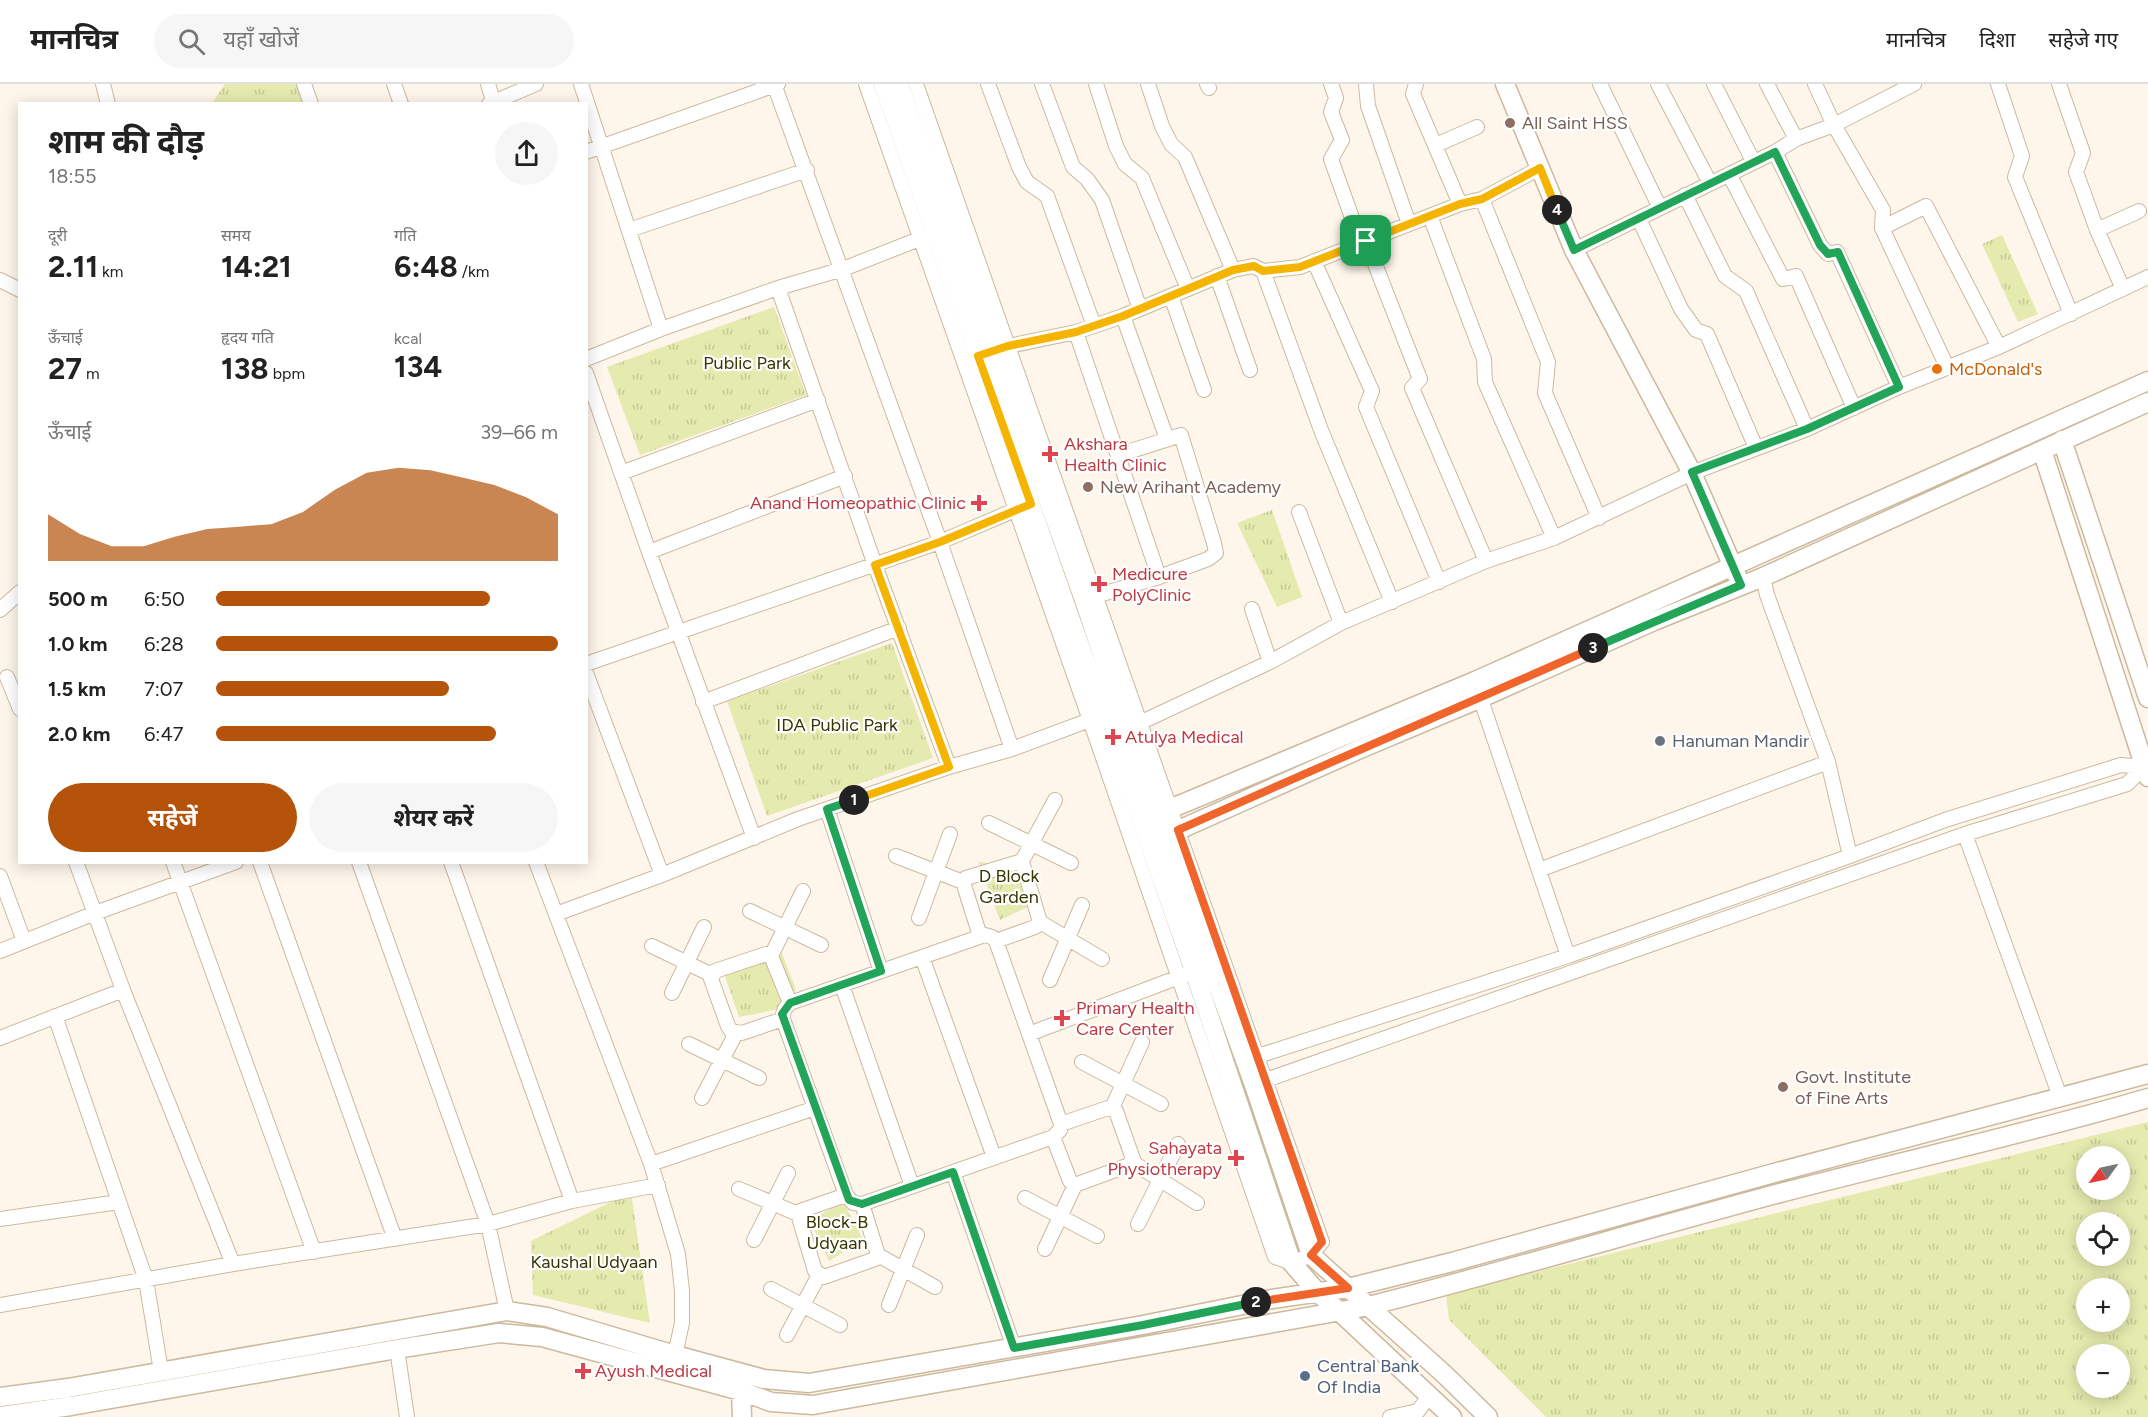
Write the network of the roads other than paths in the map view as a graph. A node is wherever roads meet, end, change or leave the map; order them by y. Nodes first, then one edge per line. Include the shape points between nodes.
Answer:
1 (104, 84) edge
2 (304, 84) edge
3 (394, 84) edge
4 (488, 84) edge
5 (536, 84) edge
6 (581, 84) edge
7 (776, 84) edge
8 (866, 84) edge
9 (883, 84) edge
10 (899, 84) edge
11 (916, 84) edge
12 (988, 84) edge
13 (1042, 84) edge
14 (1096, 84) edge
15 (1148, 84) edge
16 (1331, 84) edge
17 (1366, 84) edge
18 (1416, 84) edge
19 (1505, 84) edge
20 (1600, 84) edge
21 (1658, 84) edge
22 (1714, 84) edge
23 (1767, 84) edge
24 (1815, 84) edge
25 (1914, 84) edge
26 (1998, 84) edge
27 (2059, 84) edge
28 (108, 102) edge
29 (310, 102) edge
30 (400, 102) edge
31 (492, 102) edge
32 (494, 102) edge
33 (587, 102) edge
34 (588, 105) edge
35 (1834, 125) junction
36 (1477, 127) dead end
37 (1796, 139) junction
38 (1436, 145) junction
39 (602, 146) junction
40 (588, 151) edge
41 (1775, 152) junction
42 (1753, 161) junction
43 (1540, 168) junction
44 (807, 170) junction
45 (1730, 174) junction
46 (1710, 183) junction
47 (1685, 195) junction
48 (1482, 199) junction
49 (1460, 204) junction
50 (1660, 208) junction
51 (2139, 211) dead end
52 (1430, 216) junction
53 (1639, 219) junction
54 (1409, 224) junction
55 (1882, 228) junction
56 (628, 230) junction
57 (2097, 230) junction
58 (927, 236) junction
59 (1364, 242) junction
60 (1574, 250) junction
61 (1314, 261) junction
62 (843, 269) junction
63 (1233, 270) junction
64 (1263, 271) junction
65 (1217, 276) junction
66 (2148, 277) edge
67 (0, 280) edge
68 (778, 288) junction
69 (18, 289) edge
70 (1188, 289) junction
71 (2123, 289) junction
72 (1171, 296) junction
73 (1140, 309) junction
74 (2071, 314) junction
75 (1123, 316) junction
76 (1094, 326) junction
77 (662, 329) junction
78 (1076, 332) junction
79 (1999, 347) junction
80 (993, 350) junction
81 (588, 358) edge
82 (1947, 368) junction
83 (1250, 370) dead end
84 (588, 379) edge
85 (2148, 381) edge
86 (1899, 387) junction
87 (1204, 390) dead end
88 (818, 400) junction
89 (2148, 402) edge
90 (1854, 408) junction
91 (1807, 429) junction
92 (1167, 439) junction
93 (2062, 440) junction
94 (1756, 448) junction
95 (2042, 450) junction
96 (1118, 455) junction
97 (1692, 472) junction
98 (621, 473) junction
99 (845, 476) junction
100 (1023, 507) junction
101 (1299, 512) dead end
102 (1599, 518) junction
103 (1554, 538) junction
104 (940, 542) junction
105 (649, 552) junction
106 (1486, 561) junction
107 (875, 565) junction
108 (1732, 565) junction
109 (1159, 577) junction
110 (1763, 577) junction
111 (1439, 582) junction
112 (1741, 585) junction
113 (18, 594) edge
114 (1090, 598) junction
115 (1392, 602) junction
116 (1252, 609) dead end
117 (0, 610) edge
118 (1341, 623) junction
119 (899, 628) junction
120 (678, 632) junction
121 (1270, 662) junction
122 (588, 663) edge
123 (8, 677) dead end
124 (588, 678) edge
125 (1474, 681) junction
126 (1481, 698) junction
127 (2148, 698) edge
128 (703, 702) junction
129 (18, 704) edge
130 (1096, 718) junction
131 (1133, 726) junction
132 (1012, 749) junction
133 (1828, 762) junction
134 (949, 767) junction
135 (2147, 769) edge
136 (1054, 800) dead end
137 (827, 809) junction
138 (1156, 815) junction
139 (989, 823) dead end
140 (950, 834) dead end
141 (1965, 834) junction
142 (1164, 837) junction
143 (754, 838) junction
144 (1031, 843) junction
145 (896, 856) dead end
146 (1850, 856) junction
147 (1021, 863) junction
148 (1071, 863) dead end
149 (77, 864) edge
150 (174, 864) edge
151 (231, 864) edge
152 (261, 864) edge
153 (360, 864) edge
154 (452, 864) edge
155 (537, 864) edge
156 (1539, 870) junction
157 (936, 872) junction
158 (662, 875) junction
159 (0, 876) edge
160 (963, 882) junction
161 (181, 883) junction
162 (803, 891) dead end
163 (1082, 905) dead end
164 (750, 911) dead end
165 (95, 913) junction
166 (556, 914) junction
167 (919, 918) dead end
168 (1040, 922) junction
169 (704, 927) dead end
170 (785, 927) junction
171 (980, 936) junction
172 (1067, 938) junction
173 (24, 941) junction
174 (996, 941) junction
175 (821, 945) dead end
176 (652, 946) dead end
177 (0, 951) edge
178 (771, 956) junction
179 (922, 957) junction
180 (1568, 957) junction
181 (1102, 959) dead end
182 (687, 962) junction
183 (881, 971) junction
184 (1186, 974) junction
185 (712, 975) junction
186 (1050, 980) dead end
187 (842, 985) junction
188 (123, 990) junction
189 (672, 993) dead end
190 (790, 1003) junction
191 (55, 1016) junction
192 (783, 1019) junction
193 (736, 1033) junction
194 (1029, 1034) junction
195 (0, 1038) edge
196 (1142, 1042) dead end
197 (689, 1044) dead end
198 (1258, 1056) junction
199 (722, 1060) junction
200 (1082, 1062) dead end
201 (2148, 1074) edge
202 (759, 1078) dead end
203 (1266, 1080) junction
204 (1123, 1084) junction
205 (2060, 1097) junction
206 (702, 1098) dead end
207 (2148, 1098) edge
208 (1161, 1104) dead end
209 (815, 1108) junction
210 (1112, 1108) junction
211 (1061, 1124) junction
212 (1053, 1137) junction
213 (1178, 1144) dead end
214 (994, 1157) junction
215 (1132, 1162) junction
216 (651, 1164) junction
217 (953, 1172) junction
218 (788, 1173) dead end
219 (1160, 1180) junction
220 (658, 1185) junction
221 (1075, 1185) junction
222 (912, 1186) junction
223 (739, 1189) dead end
224 (846, 1195) junction
225 (1025, 1198) dead end
226 (572, 1201) junction
227 (119, 1202) junction
228 (1197, 1203) dead end
229 (772, 1204) junction
230 (862, 1204) junction
231 (798, 1214) junction
232 (1060, 1217) junction
233 (0, 1219) edge
234 (488, 1224) junction
235 (1138, 1224) dead end
236 (917, 1235) dead end
237 (1097, 1236) dead end
238 (395, 1239) junction
239 (754, 1240) dead end
240 (1045, 1249) dead end
241 (314, 1252) junction
242 (878, 1255) junction
243 (1311, 1255) junction
244 (1292, 1263) junction
245 (232, 1264) junction
246 (903, 1269) junction
247 (819, 1275) junction
248 (146, 1280) junction
249 (936, 1287) dead end
250 (1348, 1288) junction
251 (771, 1289) dead end
252 (1318, 1293) junction
253 (0, 1305) edge
254 (803, 1305) junction
255 (889, 1305) dead end
256 (1369, 1305) junction
257 (507, 1311) junction
258 (1341, 1311) junction
259 (840, 1325) dead end
260 (786, 1335) dead end
261 (1014, 1348) junction
262 (397, 1349) junction
263 (675, 1355) junction
264 (161, 1371) junction
265 (741, 1391) junction
266 (1430, 1395) junction
267 (0, 1397) edge
268 (72, 1412) edge
269 (1418, 1414) edge
270 (0, 1416) edge
271 (407, 1417) edge
272 (742, 1417) edge
273 (1390, 1417) edge
274 (1452, 1417) edge
275 (1488, 1417) edge

1 - 28 street
2 - 29 street
3 - 30 street
4 - 31 street
5 - 32 street
6 - 33 street
7 - 39 street
7 - 44 street
8 - 58 street
9 - 58 main road
10 - 80 main road
11 - 80 street
12 - 76 street via 1018,167 1027,182 1047,196
13 - 73 street via 1074,167 1102,200
14 - 70 street via 1116,146 1125,164 1142,178
15 - 63 street via 1162,126 1171,144 1185,157
16 - 59 street via 1336,98 1331,112 1342,140 1330,159
17 - 54 street via 1368,106
18 - 38 street via 1413,94
19 - 43 main road
20 - 50 street
21 - 46 street
22 - 42 street
23 - 37 street
24 - 35 street
25 - 35 street
26 - 74 street via 2022,156 2015,177
27 - 57 street via 2083,153 2076,172
34 - 39 street
35 - 37 street
35 - 55 street via 1883,210
36 - 38 street
37 - 41 street
38 - 49 street
39 - 40 street
39 - 56 street
41 - 42 street
41 - 86 street via 1820,245 1828,254 1838,252
42 - 45 street
43 - 48 street
43 - 60 main road
44 - 56 street
44 - 62 street
45 - 46 street
45 - 90 street via 1783,279 1796,276
46 - 47 street
47 - 50 street
47 - 91 street via 1725,276 1746,291
48 - 49 street
48 - 102 street via 1548,362 1545,393
49 - 52 street
50 - 53 street
51 - 57 street
52 - 54 street
52 - 103 street via 1485,359 1485,382
53 - 60 street
53 - 94 street via 1681,309 1696,330 1707,334
54 - 59 street
55 - 79 street via 1926,206
55 - 82 street
56 - 77 street
57 - 71 street
58 - 62 street
58 - 80 main road
58 - 100 street
59 - 61 street
59 - 106 street via 1420,379 1412,388
60 - 97 main road
61 - 64 street via 1300,267
61 - 111 street via 1372,391 1366,407
62 - 68 street
62 - 104 street
63 - 64 street via 1254,266
63 - 65 street
64 - 115 street via 1321,430
65 - 70 street
65 - 83 street
66 - 71 street
67 - 69 street
68 - 77 street
68 - 88 street
70 - 72 street
71 - 74 street
72 - 73 street
72 - 87 street
73 - 75 street
74 - 79 street
75 - 76 street
75 - 92 street
76 - 78 street
77 - 81 street
78 - 80 street
78 - 96 street
79 - 82 street
80 - 100 main road
80 - 114 main road
82 - 86 street
84 - 98 street
85 - 108 main road
86 - 90 street
88 - 98 street
88 - 99 street
89 - 93 main road
90 - 91 street
91 - 94 street
92 - 96 street
92 - 109 street via 1180,435 1216,553
93 - 95 main road
93 - 127 main road
94 - 97 street
95 - 110 main road
95 - 135 main road
96 - 109 street
97 - 102 street
97 - 108 main road
98 - 105 street
99 - 105 street
99 - 107 street
100 - 104 street
100 - 130 main road
101 - 118 street
102 - 103 street
103 - 106 street
104 - 107 street
104 - 132 street
105 - 120 street
106 - 111 street
107 - 119 street
107 - 120 street
108 - 112 main road
108 - 125 main road
109 - 114 street
110 - 112 main road
110 - 133 street
111 - 115 street
112 - 126 main road
113 - 117 street
114 - 131 main road
115 - 118 street
116 - 121 street
118 - 121 street
119 - 128 street
119 - 134 street
120 - 122 street
120 - 128 street
121 - 131 street
123 - 129 street
124 - 158 street
125 - 126 street
125 - 138 main road
126 - 142 main road
126 - 156 street
128 - 143 street
130 - 132 street
130 - 138 main road
130 - 184 street
131 - 138 main road
132 - 134 street
133 - 146 street
133 - 156 street
134 - 137 street
135 - 141 street via 2127,784
135 - 146 street via 2121,765 1945,820
136 - 144 street
137 - 143 street
137 - 183 street
138 - 142 main road
139 - 144 street
140 - 157 street
141 - 203 street
141 - 205 street
142 - 184 main road
142 - 198 street
142 - 243 main road
143 - 158 street
144 - 147 street
144 - 148 street
145 - 157 street
146 - 180 street
147 - 160 street
147 - 168 street
149 - 165 street
150 - 161 street
151 - 161 street
152 - 238 street
153 - 234 street
154 - 226 street
155 - 166 street
156 - 180 street
157 - 160 street
157 - 167 street
158 - 166 street
159 - 173 street
160 - 171 street
161 - 165 street
161 - 241 street
162 - 170 street
163 - 172 street
164 - 170 street
165 - 173 street
165 - 188 street
166 - 216 street
168 - 172 street
168 - 174 street
169 - 182 street
170 - 175 street
170 - 178 street
171 - 174 street via 988,935
171 - 179 street
172 - 181 street
172 - 186 street
173 - 177 street
174 - 194 street
176 - 182 street
178 - 185 street via 766,954
178 - 190 street
179 - 183 street
179 - 214 street
180 - 198 street
182 - 185 street
182 - 189 street
183 - 187 street
184 - 194 street
184 - 244 main road
185 - 193 street via 728,1026
187 - 190 street
187 - 222 street
188 - 191 street
188 - 245 street
190 - 192 street
191 - 195 street
191 - 227 street
192 - 193 street
192 - 209 street
193 - 199 street
194 - 211 street
196 - 204 street
197 - 199 street
198 - 203 street
199 - 202 street
199 - 206 street
200 - 204 street
201 - 205 main road
203 - 243 street via 1322,1242
204 - 208 street
204 - 210 street
205 - 250 main road
207 - 256 main road
209 - 216 street
209 - 224 street
210 - 211 street
210 - 215 street
211 - 212 street
212 - 214 street
212 - 221 street
213 - 219 street
214 - 217 street
215 - 219 street
215 - 221 street
216 - 220 street
217 - 222 street
217 - 261 street
218 - 229 street
219 - 228 street
219 - 235 street
220 - 226 street
220 - 263 street via 678,1254 682,1291 682,1323
221 - 232 street
222 - 230 street
223 - 229 street
224 - 230 street via 853,1203
224 - 231 street
225 - 232 street
226 - 234 street
227 - 233 street
227 - 248 street
229 - 231 street
229 - 239 street
230 - 242 street
231 - 247 street
232 - 237 street
232 - 240 street
234 - 238 street
234 - 257 street
236 - 246 street
238 - 241 street
241 - 245 street
242 - 246 street
242 - 247 street via 824,1277
243 - 244 street
243 - 250 main road
244 - 252 main road
245 - 248 street
246 - 249 street
246 - 255 street
247 - 254 street
248 - 253 street
248 - 264 street
250 - 252 main road
250 - 256 main road
251 - 254 street
252 - 258 main road
252 - 261 main road
254 - 259 street
254 - 260 street
256 - 258 main road
256 - 275 main road
257 - 263 main road via 547,1317
257 - 264 main road
258 - 265 main road via 813,1405 771,1402
258 - 266 main road
261 - 263 main road via 809,1383 764,1379
262 - 265 main road via 499,1333 542,1337
262 - 268 main road
262 - 271 street
264 - 267 main road
265 - 272 main road
266 - 269 street
266 - 274 main road
268 - 270 main road
269 - 273 street

